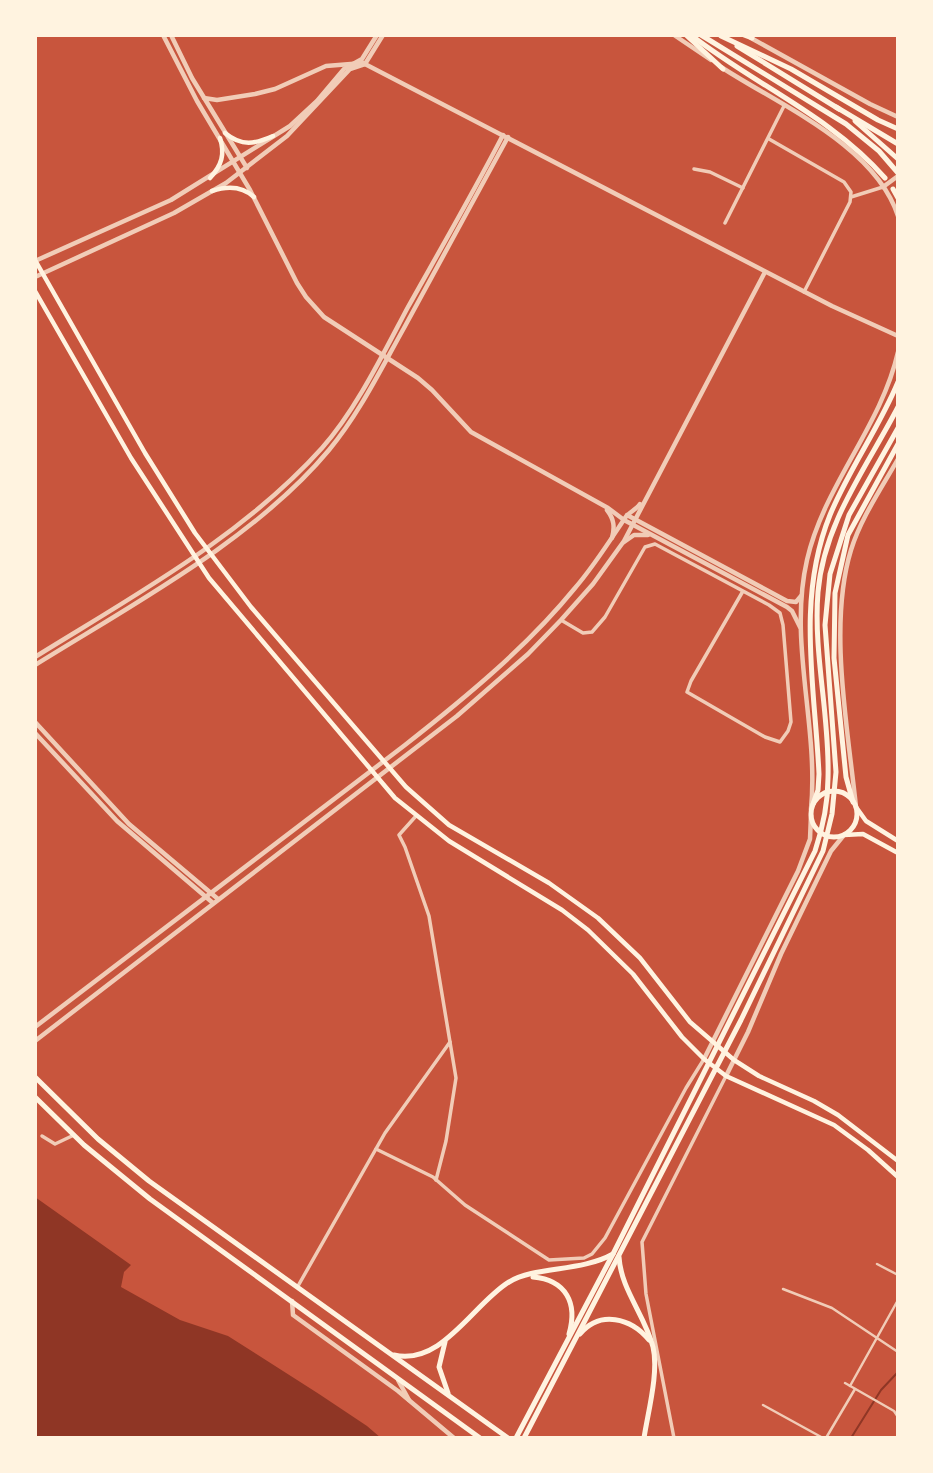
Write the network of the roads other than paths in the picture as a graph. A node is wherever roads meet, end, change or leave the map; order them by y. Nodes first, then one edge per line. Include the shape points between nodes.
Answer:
1 (163, 35) edge
2 (171, 35) edge
3 (377, 35) edge
4 (383, 35) edge
5 (674, 35) edge
6 (689, 35) edge
7 (701, 35) edge
8 (720, 35) edge
9 (747, 36) edge
10 (355, 62) junction
11 (365, 64) junction
12 (723, 69) junction
13 (204, 98) junction
14 (784, 106) junction
15 (836, 107) junction
16 (898, 117) edge
17 (898, 129) edge
18 (225, 133) junction
19 (273, 136) junction
20 (506, 136) junction
21 (220, 138) junction
22 (769, 139) junction
23 (898, 144) edge
24 (240, 157) junction
25 (898, 159) edge
26 (234, 162) junction
27 (247, 168) junction
28 (694, 169) dead end
29 (241, 172) junction
30 (898, 175) edge
31 (210, 178) junction
32 (885, 178) dead end
33 (883, 187) junction
34 (743, 188) junction
35 (212, 191) junction
36 (895, 191) edge
37 (254, 197) junction
38 (851, 197) junction
39 (898, 198) edge
40 (898, 216) edge
41 (725, 223) dead end
42 (35, 261) edge
43 (764, 271) junction
44 (42, 274) junction
45 (35, 277) edge
46 (35, 291) edge
47 (804, 292) junction
48 (898, 335) edge
49 (898, 352) edge
50 (385, 356) junction
51 (898, 382) edge
52 (898, 407) edge
53 (898, 428) edge
54 (898, 444) edge
55 (898, 460) edge
56 (598, 503) junction
57 (641, 508) junction
58 (831, 511) junction
59 (625, 518) junction
60 (856, 519) junction
61 (634, 522) junction
62 (647, 526) junction
63 (653, 537) junction
64 (830, 540) junction
65 (839, 542) junction
66 (609, 544) junction
67 (206, 548) junction
68 (619, 548) junction
69 (210, 554) junction
70 (193, 556) junction
71 (197, 562) junction
72 (822, 571) junction
73 (830, 574) junction
74 (743, 591) junction
75 (802, 594) junction
76 (810, 597) junction
77 (834, 601) junction
78 (561, 620) junction
79 (800, 627) junction
80 (35, 657) edge
81 (35, 665) edge
82 (35, 722) edge
83 (35, 733) edge
84 (383, 761) junction
85 (389, 768) junction
86 (370, 770) junction
87 (377, 777) junction
88 (854, 804) junction
89 (812, 809) junction
90 (416, 816) junction
91 (844, 835) junction
92 (898, 841) edge
93 (898, 853) edge
94 (210, 892) junction
95 (204, 896) junction
96 (218, 898) junction
97 (213, 903) junction
98 (35, 1027) edge
99 (451, 1040) junction
100 (35, 1041) edge
101 (713, 1043) junction
102 (704, 1059) junction
103 (734, 1060) junction
104 (726, 1076) junction
105 (35, 1077) edge
106 (35, 1097) edge
107 (74, 1135) junction
108 (42, 1136) dead end
109 (376, 1149) junction
110 (898, 1161) edge
111 (898, 1177) edge
112 (436, 1180) junction
113 (616, 1256) junction
114 (877, 1264) dead end
115 (898, 1275) edge
116 (526, 1276) junction
117 (298, 1286) junction
118 (783, 1289) dead end
119 (292, 1300) junction
120 (898, 1300) edge
121 (877, 1336) junction
122 (449, 1337) junction
123 (570, 1342) junction
124 (652, 1345) junction
125 (898, 1352) edge
126 (391, 1354) junction
127 (396, 1376) junction
128 (845, 1383) dead end
129 (850, 1386) junction
130 (855, 1388) junction
131 (449, 1395) junction
132 (413, 1405) junction
133 (763, 1405) dead end
134 (896, 1411) edge
135 (898, 1417) edge
136 (454, 1438) edge
137 (480, 1438) edge
138 (509, 1438) edge
139 (516, 1438) edge
140 (524, 1438) edge
141 (644, 1438) edge
142 (674, 1438) edge
143 (825, 1438) edge

1 - 21 street
2 - 13 street
3 - 10 street via 362,59
4 - 11 street
5 - 12 street
6 - 12 main road
6 - 32 main road via 831,127
7 - 30 main road via 832,115 879,151
8 - 15 main road
8 - 17 main road via 792,69
9 - 16 street
10 - 11 street
10 - 13 street via 311,71 275,89 217,100
10 - 19 street via 301,117
11 - 20 street
11 - 27 street via 350,69 304,120
12 - 14 street
13 - 18 street
14 - 22 street
14 - 33 street via 843,145
15 - 23 main road
15 - 25 main road
18 - 19 main road via 247,144
18 - 24 street
19 - 24 street
20 - 43 street
20 - 50 street
21 - 26 street
21 - 31 main road via 222,159
22 - 34 street
22 - 38 street via 844,182
24 - 26 street
24 - 27 street
26 - 29 street
26 - 31 street
27 - 29 street
28 - 34 street
29 - 35 street
29 - 37 street
30 - 33 street
31 - 42 street
33 - 38 street
33 - 40 street
34 - 41 street
35 - 37 main road via 240,189
35 - 44 street
36 - 39 main road
37 - 50 street via 314,308
38 - 47 street
42 - 44 main road
43 - 47 street
43 - 57 street
43 - 59 street via 639,506
44 - 45 street
44 - 67 main road via 145,453
46 - 70 main road
47 - 48 street
49 - 75 street via 884,396 818,521
50 - 56 street via 432,390 471,432
50 - 67 street via 324,446 268,501
50 - 69 street via 350,422 329,450 272,507
51 - 58 main road
52 - 64 main road via 848,495
53 - 65 main road via 849,514
54 - 60 main road
55 - 88 street via 859,528 843,589 840,639
56 - 59 street
56 - 66 street via 613,521
57 - 61 street
57 - 62 street
58 - 64 main road
58 - 76 main road
59 - 61 street
59 - 66 street
60 - 65 main road
60 - 77 main road via 842,557
61 - 62 street
61 - 63 street
61 - 68 street
62 - 75 street via 787,601 796,602
63 - 68 street via 634,535
63 - 79 street via 787,607
64 - 72 main road
65 - 73 main road
66 - 84 street via 527,640
67 - 69 main road
67 - 70 street
68 - 78 street
69 - 71 street
69 - 84 main road
70 - 71 main road
70 - 80 street
71 - 81 street
71 - 86 main road
72 - 76 main road
72 - 113 main road via 817,634 828,778 818,844
73 - 77 main road
73 - 113 main road via 825,625 836,772 823,851 741,1020
74 - 74 street via 776,609 783,625 791,722 780,742 687,692
74 - 78 street via 650,544 592,632 583,633
75 - 79 street
76 - 89 main road via 819,774
77 - 88 main road via 834,658 846,777
78 - 85 street via 475,701
79 - 89 street
82 - 94 street via 129,824
83 - 95 street via 117,821
84 - 85 main road
84 - 86 street
85 - 87 street
85 - 101 main road via 449,825 549,883 598,918 640,958 690,1022
86 - 87 main road
86 - 94 street
87 - 90 main road
87 - 96 street
88 - 89 main road via 833,791 821,795
88 - 91 main road via 856,820
88 - 92 main road via 866,821
89 - 91 main road via 819,832 831,838
89 - 101 street via 810,839 798,871
90 - 99 street via 399,835 429,916
90 - 102 main road via 594,935
91 - 93 main road via 863,834
91 - 103 street via 831,851
94 - 95 street
94 - 96 street
95 - 97 street
95 - 98 street
96 - 97 street
97 - 100 street
99 - 109 street
99 - 112 street via 456,1078
101 - 102 street
101 - 103 main road
102 - 104 main road
102 - 112 street via 598,1248 584,1258 549,1260 465,1205
103 - 104 street
103 - 110 main road via 838,1115
104 - 111 main road via 834,1125
104 - 142 street via 640,1252
105 - 117 main road via 97,1139 149,1181
106 - 107 main road
107 - 108 street via 55,1144
107 - 119 main road via 150,1199
109 - 112 street
109 - 117 street
113 - 116 main road
113 - 123 main road
113 - 124 main road
114 - 115 street
116 - 122 main road via 504,1286
116 - 123 main road via 550,1280 568,1297 574,1314
117 - 126 main road
118 - 121 street via 832,1308
119 - 127 main road
119 - 132 street via 293,1315
120 - 121 street
121 - 125 street
121 - 129 street
122 - 126 main road via 412,1357
122 - 131 main road via 439,1367
123 - 124 main road via 589,1325 617,1319 635,1326
123 - 139 main road
123 - 140 main road
124 - 141 main road
126 - 131 main road
127 - 132 street
127 - 137 main road
128 - 129 street
129 - 130 street
130 - 134 street
130 - 143 street
131 - 138 main road
132 - 136 street
133 - 143 street
134 - 135 street

